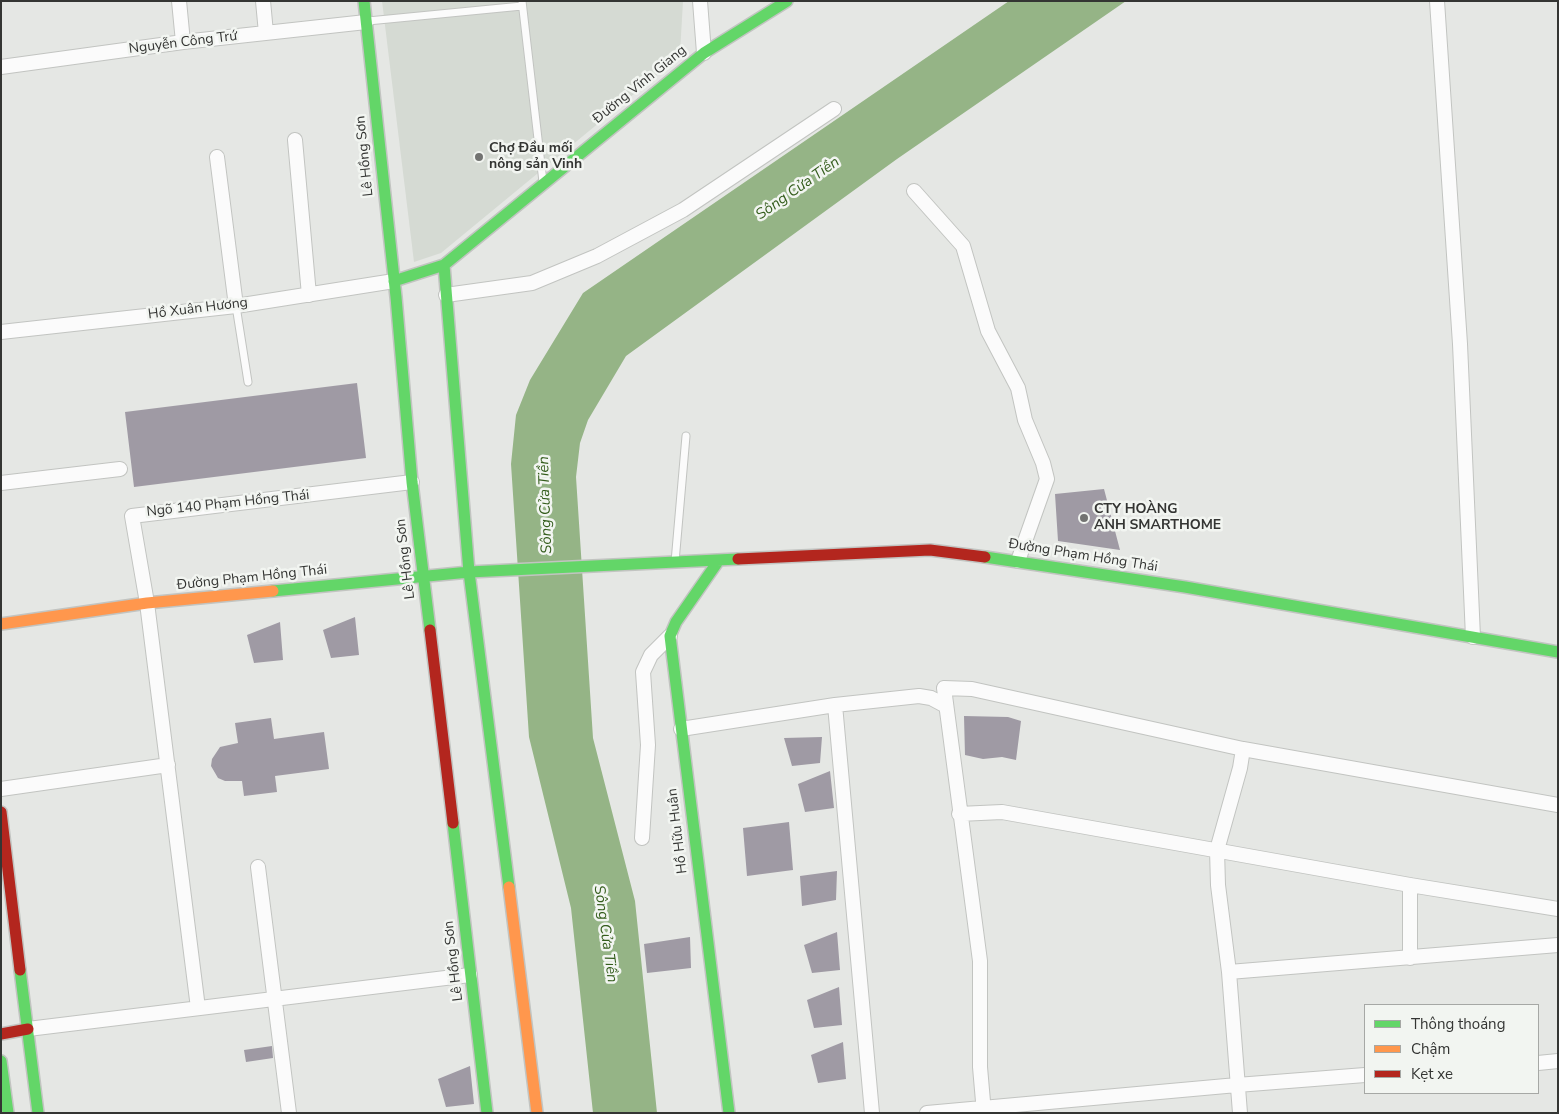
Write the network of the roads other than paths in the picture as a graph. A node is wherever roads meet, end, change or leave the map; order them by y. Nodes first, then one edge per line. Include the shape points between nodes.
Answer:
1 (179, 1) edge
2 (263, 1) edge
3 (364, 1) edge
4 (700, 1) edge
5 (787, 1) edge
6 (1437, 1) edge
7 (522, 4) edge
8 (366, 22) junction
9 (266, 33) junction
10 (183, 42) junction
11 (704, 53) junction
12 (1, 67) edge
13 (834, 109) dead end
14 (295, 140) dead end
15 (216, 156) dead end
16 (543, 183) junction
17 (914, 191) dead end
18 (444, 265) junction
19 (394, 282) junction
20 (309, 294) junction
21 (446, 296) junction
22 (236, 306) junction
23 (1, 332) edge
24 (248, 382) dead end
25 (686, 436) dead end
26 (120, 468) dead end
27 (412, 482) junction
28 (1, 483) edge
29 (719, 560) junction
30 (1018, 561) junction
31 (675, 562) junction
32 (469, 572) junction
33 (424, 577) junction
34 (147, 603) junction
35 (1, 624) edge
36 (670, 636) junction
37 (1473, 638) junction
38 (1558, 652) edge
39 (835, 705) junction
40 (946, 706) junction
41 (681, 729) junction
42 (1243, 748) junction
43 (168, 765) junction
44 (1, 789) edge
45 (1558, 805) edge
46 (1, 812) edge
47 (959, 814) junction
48 (642, 838) dead end
49 (1217, 850) junction
50 (258, 867) dead end
51 (1410, 885) junction
52 (1558, 909) edge
53 (1558, 945) edge
54 (1410, 958) junction
55 (1229, 972) junction
56 (470, 975) junction
57 (276, 998) junction
58 (198, 1008) junction
59 (28, 1029) junction
60 (1, 1034) edge
61 (1, 1061) edge
62 (1558, 1061) edge
63 (1539, 1063) edge
64 (1364, 1076) edge
65 (1238, 1085) junction
66 (984, 1110) edge
67 (8, 1113) edge
68 (38, 1113) edge
69 (289, 1113) edge
70 (487, 1113) edge
71 (536, 1113) edge
72 (728, 1113) edge
73 (872, 1113) edge
74 (927, 1113) edge
75 (1240, 1113) edge

1 - 10 street
2 - 9 street
3 - 8 main road, Lê Hồng Sơn
4 - 11 street
5 - 11 main road, Đường Vĩnh Giang
6 - 37 street via 1460,344
7 - 8 lane
7 - 16 lane
8 - 9 street, Nguyễn Công Trứ
8 - 19 main road, Lê Hồng Sơn
9 - 10 street, Nguyễn Công Trứ
10 - 12 street, Nguyễn Công Trứ
11 - 16 main road, Đường Vĩnh Giang
13 - 21 street via 683,210 596,256 532,283
14 - 20 street
15 - 22 street
16 - 18 main road, Đường Vĩnh Giang
17 - 30 street via 963,246 988,331 1018,388 1025,420 1043,463 1046,479
18 - 19 main road, Đường Vĩnh Giang
18 - 21 main road
19 - 20 street, Hồ Xuân Hương
19 - 27 main road, Lê Hồng Sơn
20 - 22 street, Hồ Xuân Hương
21 - 32 main road
22 - 23 street, Hồ Xuân Hương
22 - 24 lane
25 - 31 lane
26 - 28 street
27 - 33 main road, Lê Hồng Sơn
27 - 34 street, Ngõ 140 Phạm Hồng Thái via 132,516
29 - 30 main road, Đường Phạm Hồng Thái via 930,550
29 - 31 main road, Đường Phạm Hồng Thái
29 - 36 main road via 676,622
30 - 37 main road, Đường Phạm Hồng Thái
31 - 32 main road, Đường Phạm Hồng Thái
32 - 33 main road, Đường Phạm Hồng Thái
32 - 71 main road
33 - 34 main road, Đường Phạm Hồng Thái
33 - 56 main road, Lê Hồng Sơn
34 - 35 main road, Đường Phạm Hồng Thái
34 - 43 street
36 - 41 main road, Hồ Hữu Huân
36 - 48 street via 651,655 643,672 648,745
37 - 38 main road, Đường Phạm Hồng Thái
39 - 40 street via 919,696
39 - 41 street
39 - 73 street
40 - 42 street via 944,688 972,689
40 - 47 street
41 - 72 main road, Hồ Hữu Huân
42 - 45 street
42 - 49 street
43 - 44 street
43 - 58 street
46 - 59 main road
47 - 49 street via 1002,812
47 - 66 street via 980,961 980,1067
49 - 51 street
49 - 55 street
50 - 57 street
51 - 52 street
51 - 54 street
53 - 54 street
54 - 55 street
55 - 65 street
56 - 57 street
56 - 70 main road, Lê Hồng Sơn
57 - 58 street
57 - 69 street
58 - 59 street
59 - 60 main road
59 - 68 main road
61 - 67 main road
62 - 63 street
64 - 65 street
65 - 66 street
65 - 75 street
66 - 74 street

